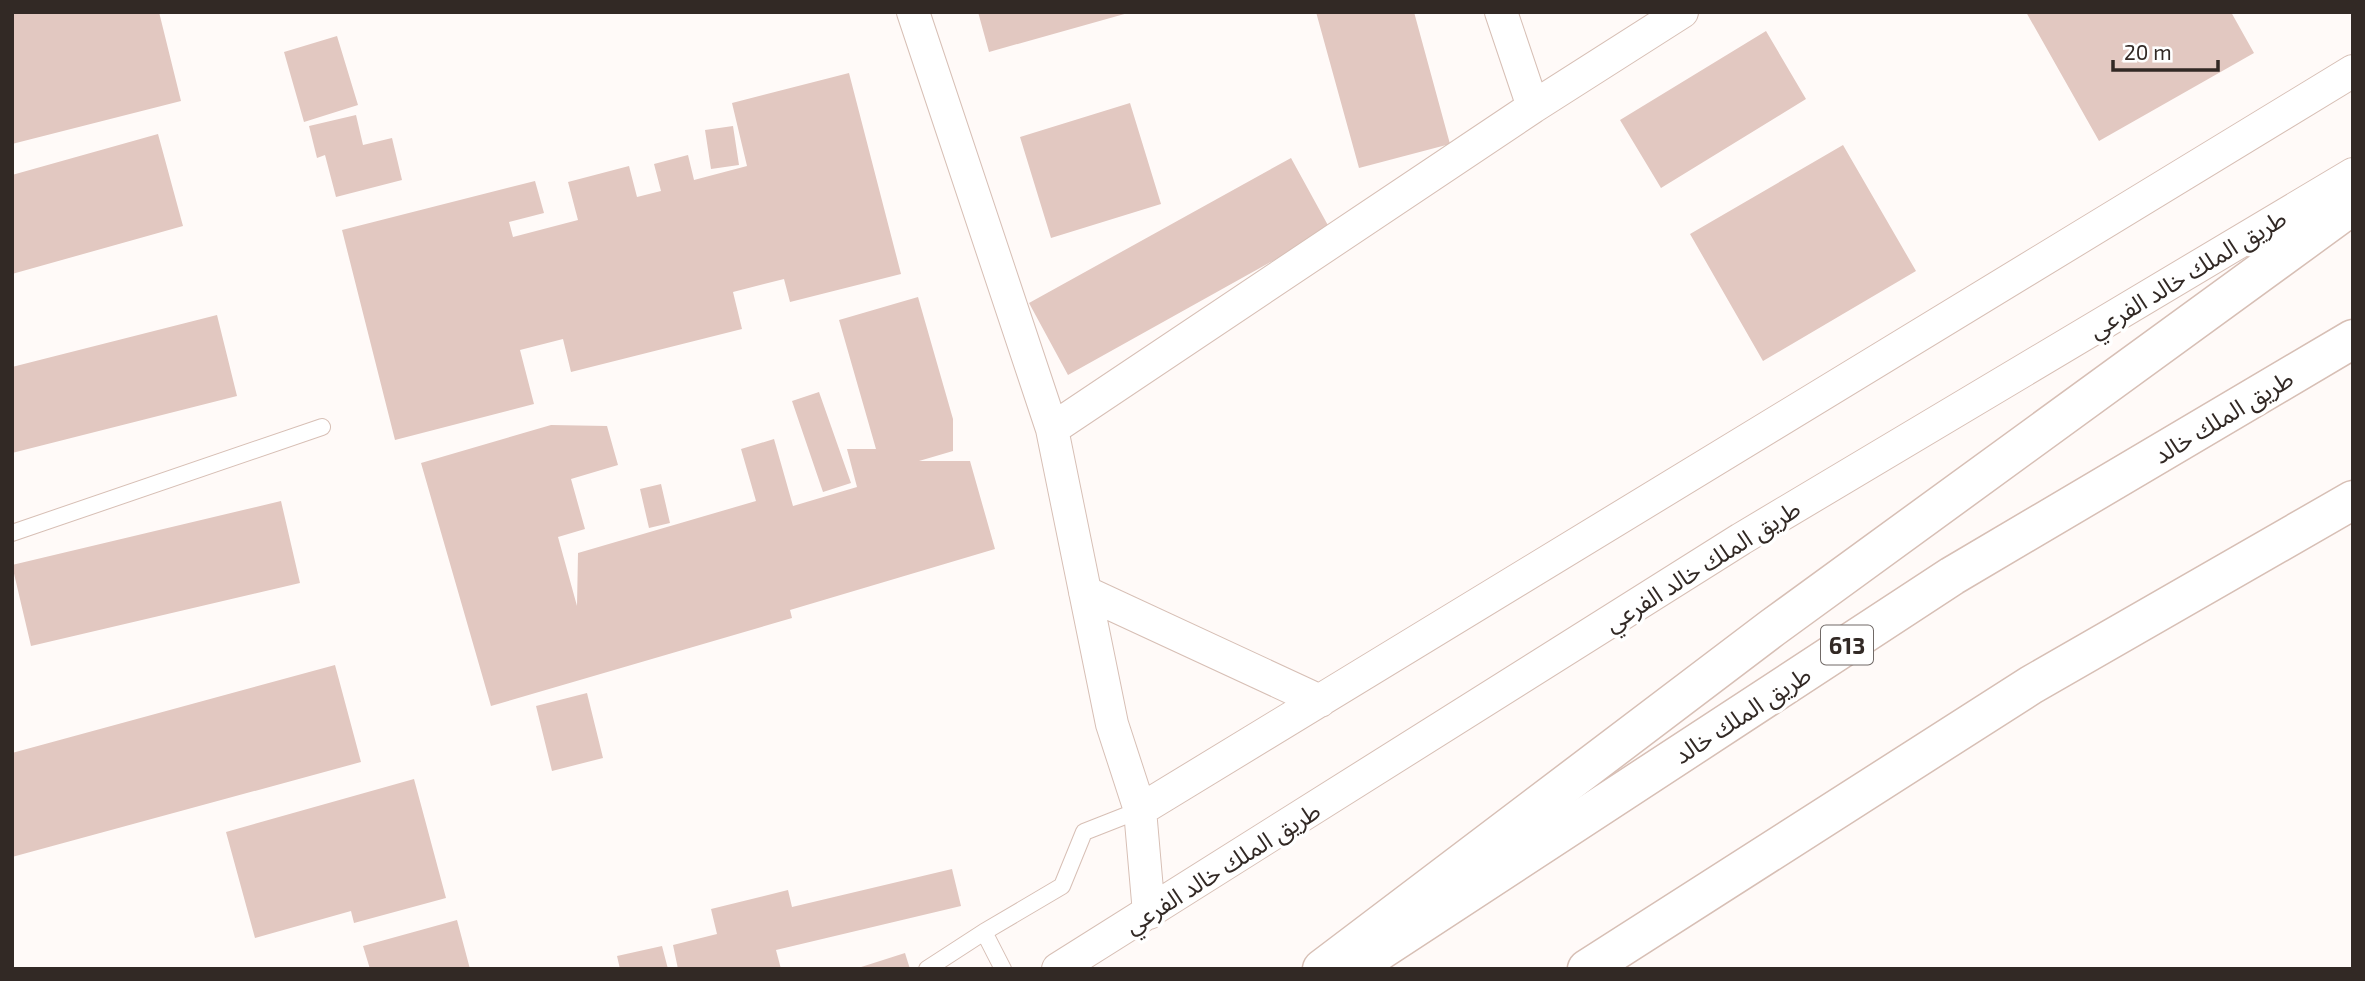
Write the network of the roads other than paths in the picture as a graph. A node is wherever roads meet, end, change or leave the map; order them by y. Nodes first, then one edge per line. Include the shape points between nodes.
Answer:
1 (913, 12) edge
2 (1501, 12) edge
3 (1682, 12) edge
4 (2353, 71) edge
5 (1533, 107) junction
6 (2353, 174) edge
7 (2353, 205) edge
8 (2353, 339) edge
9 (322, 427) dead end
10 (1052, 429) junction
11 (2353, 500) edge
12 (12, 533) edge
13 (1085, 592) junction
14 (1320, 701) junction
15 (1140, 810) junction
16 (1149, 913) junction
17 (984, 932) junction
18 (927, 969) edge
19 (1003, 969) edge
20 (1058, 969) edge
21 (1322, 969) edge
22 (1352, 969) edge
23 (1587, 969) edge

1 - 10 street
2 - 5 street
3 - 5 street
4 - 14 street
5 - 10 street
6 - 16 street, طريق الملك خالد الفرعي via 1741,539
7 - 21 main road via 1772,628
8 - 22 main road, طريق الملك خالد / 613 via 1952,576
9 - 12 lane
10 - 13 street
11 - 23 main road via 2032,685
13 - 14 street
13 - 15 street via 1112,724
14 - 15 street
15 - 16 street
15 - 17 lane via 1084,832 1062,886
16 - 20 street, طريق الملك خالد الفرعي
17 - 18 lane
17 - 19 lane

